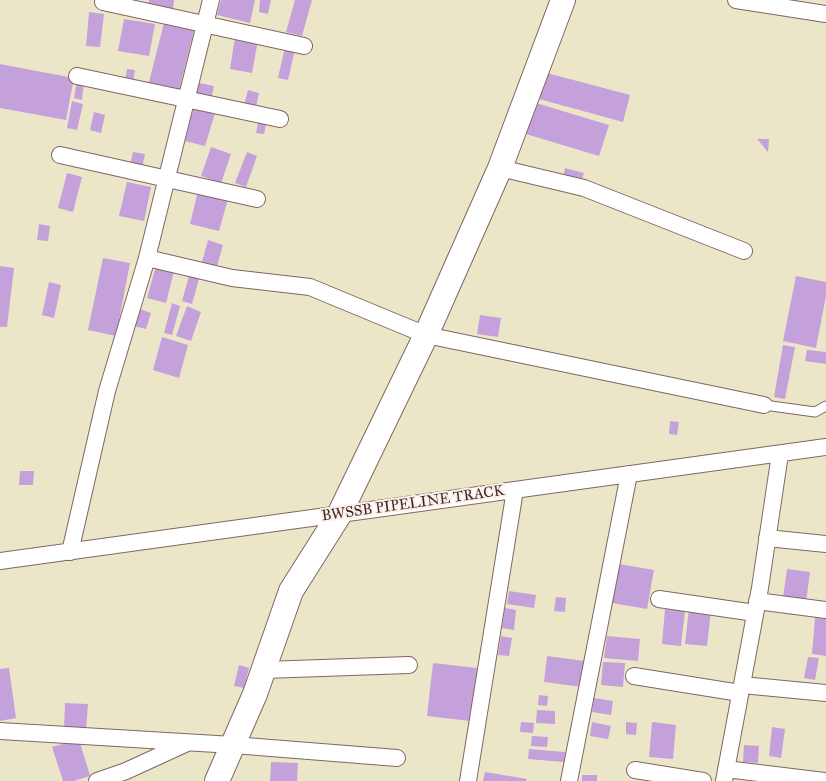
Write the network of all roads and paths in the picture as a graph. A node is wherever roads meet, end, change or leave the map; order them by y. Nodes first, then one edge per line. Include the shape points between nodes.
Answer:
1 (211, 0) edge
2 (563, 0) edge
3 (736, 0) edge
4 (103, 2) dead end
5 (826, 14) edge
6 (206, 23) junction
7 (304, 46) dead end
8 (77, 76) dead end
9 (187, 99) junction
10 (280, 119) dead end
11 (60, 155) dead end
12 (500, 168) junction
13 (168, 180) junction
14 (257, 199) dead end
15 (744, 251) dead end
16 (148, 258) junction
17 (426, 335) junction
18 (764, 405) joint
19 (826, 406) edge
20 (826, 447) edge
21 (780, 454) junction
22 (629, 474) junction
23 (515, 490) junction
24 (339, 514) junction
25 (767, 538) junction
26 (826, 544) edge
27 (70, 552) junction
28 (0, 561) edge
29 (659, 599) dead end
30 (756, 607) junction
31 (826, 610) edge
32 (409, 665) dead end
33 (264, 670) junction
34 (634, 676) dead end
35 (741, 689) junction
36 (826, 693) edge
37 (0, 731) edge
38 (189, 742) junction
39 (233, 745) junction
40 (397, 758) dead end
41 (635, 770) dead end
42 (725, 775) edge
43 (824, 780) edge
44 (97, 781) edge
45 (217, 781) edge
46 (468, 781) edge
47 (569, 781) edge
48 (703, 781) edge

1 - 6 street
2 - 12 street
3 - 5 street
4 - 6 street
6 - 7 street
6 - 9 street
8 - 9 street
9 - 10 street
9 - 13 street
11 - 13 street
12 - 15 street via 584,188
12 - 17 street
13 - 14 street
13 - 16 street
16 - 17 street via 232,278 310,287
16 - 27 street via 107,391
17 - 18 street
17 - 24 street
18 - 19 lane via 815,412
20 - 21 street, BWSSB PIPELINE TRACK
21 - 22 street, BWSSB PIPELINE TRACK
21 - 25 street
22 - 23 street, BWSSB PIPELINE TRACK
22 - 47 street
23 - 24 street, BWSSB PIPELINE TRACK
23 - 46 street
24 - 27 street, BWSSB PIPELINE TRACK
24 - 33 street via 291,591
25 - 26 street
25 - 30 street
27 - 28 street, BWSSB PIPELINE TRACK
29 - 30 street
30 - 31 street
30 - 35 street
32 - 33 street
33 - 39 street
34 - 35 street
35 - 36 street
35 - 42 street
37 - 38 street
38 - 39 street
38 - 44 street
39 - 40 street
39 - 45 street
41 - 48 street
42 - 43 street

